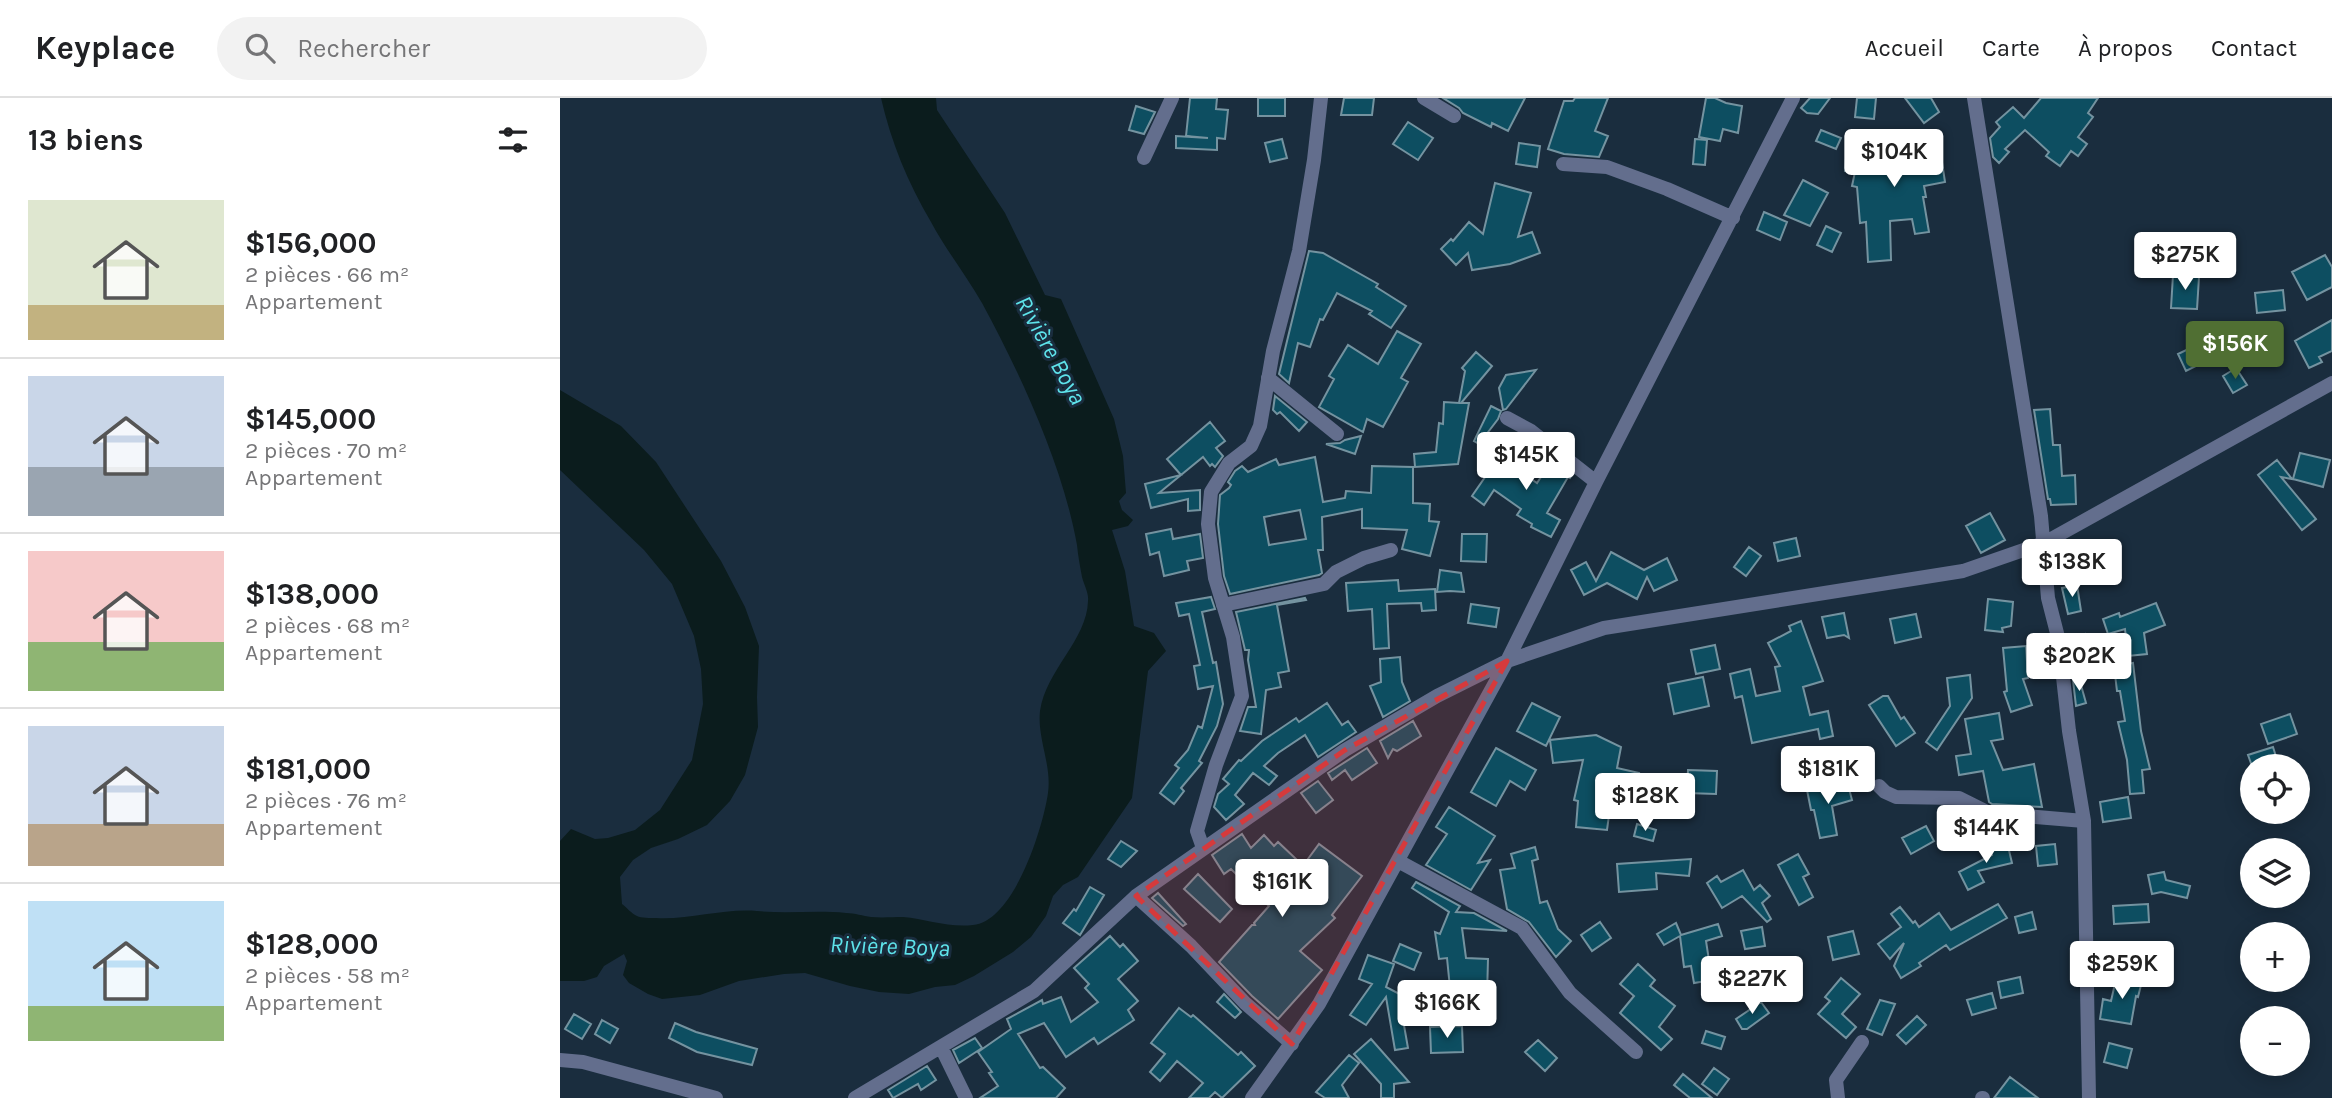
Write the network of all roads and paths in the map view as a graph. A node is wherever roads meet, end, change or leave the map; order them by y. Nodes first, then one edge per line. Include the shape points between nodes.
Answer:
1 (1172, 98) edge
2 (1321, 98) edge
3 (1424, 98) edge
4 (1793, 98) edge
5 (1974, 98) edge
6 (1454, 116) dead end
7 (1144, 158) dead end
8 (1563, 164) dead end
9 (1733, 218) junction
10 (1268, 378) junction
11 (2332, 383) edge
12 (1507, 418) dead end
13 (1337, 434) dead end
14 (1596, 482) junction
15 (2044, 543) junction
16 (1391, 550) dead end
17 (1223, 605) junction
18 (1507, 662) junction
19 (1879, 786) dead end
20 (2084, 821) junction
21 (1203, 848) junction
22 (1398, 862) junction
23 (1136, 896) junction
24 (1862, 1042) dead end
25 (1292, 1044) junction
26 (941, 1047) junction
27 (1636, 1052) dead end
28 (560, 1060) edge
29 (1839, 1097) edge
30 (716, 1098) edge
31 (855, 1098) edge
32 (966, 1098) edge
33 (1252, 1098) edge
34 (2089, 1098) edge

1 - 7 street
2 - 10 street via 1299,251
3 - 6 street
4 - 9 street
5 - 15 street
8 - 9 street via 1607,167
9 - 14 street
10 - 13 street
10 - 17 street via 1260,426 1251,446 1229,463 1211,492 1208,524
11 - 15 street
12 - 14 street
14 - 18 street
15 - 18 street via 1963,571 1604,628
15 - 20 street via 2048,598 2059,641
16 - 17 street via 1336,572 1324,584
17 - 21 street via 1242,696 1197,831
18 - 21 street via 1437,696 1345,750
18 - 22 street
19 - 20 street via 1896,797 1959,798 1989,813
20 - 34 street
21 - 23 street
22 - 25 street
22 - 27 street via 1522,928 1570,993
23 - 25 street
23 - 26 street via 1034,991
24 - 29 street via 1836,1080
25 - 33 street
26 - 31 street
26 - 32 street
28 - 30 street via 583,1062

